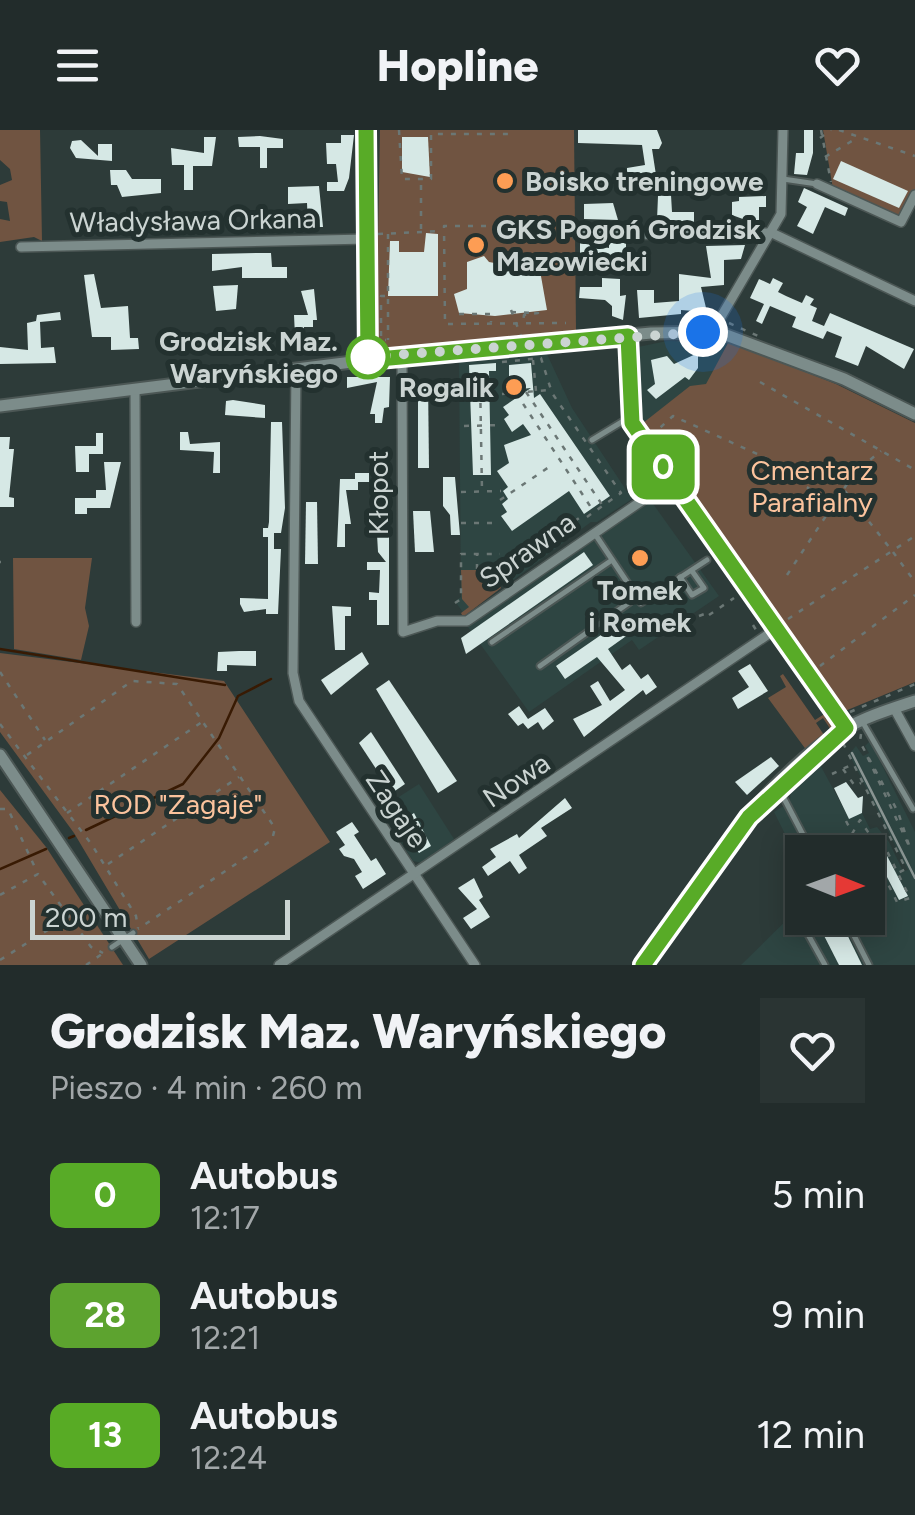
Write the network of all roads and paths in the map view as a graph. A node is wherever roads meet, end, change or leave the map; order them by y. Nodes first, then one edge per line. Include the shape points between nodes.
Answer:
1 (366, 130) edge
2 (399, 130) edge
3 (783, 130) edge
4 (821, 130) edge
5 (830, 130) edge
6 (839, 130) edge
7 (509, 138) dead end
8 (820, 138) junction
9 (858, 138) junction
10 (915, 156) edge
11 (824, 158) junction
12 (422, 179) junction
13 (783, 180) junction
14 (817, 184) joint
15 (833, 191) junction
16 (915, 195) edge
17 (912, 212) edge
18 (525, 226) dead end
19 (421, 230) junction
20 (442, 231) junction
21 (772, 233) junction
22 (388, 234) junction
23 (577, 235) dead end
24 (371, 237) junction
25 (21, 246) dead end
26 (445, 262) junction
27 (454, 262) dead end
28 (388, 296) junction
29 (915, 301) edge
30 (459, 314) dead end
31 (729, 314) dead end
32 (513, 323) junction
33 (523, 323) junction
34 (566, 323) dead end
35 (491, 324) junction
36 (718, 332) junction
37 (628, 336) junction
38 (759, 336) dead end
39 (522, 339) dead end
40 (502, 355) dead end
41 (402, 357) junction
42 (541, 358) junction
43 (532, 359) junction
44 (368, 360) junction
45 (502, 362) dead end
46 (296, 370) junction
47 (480, 377) dead end
48 (760, 382) dead end
49 (135, 390) junction
50 (551, 390) junction
51 (526, 392) junction
52 (536, 392) junction
53 (516, 393) junction
54 (502, 394) dead end
55 (0, 406) edge
56 (915, 414) edge
57 (630, 417) junction
58 (501, 425) dead end
59 (464, 426) dead end
60 (481, 426) junction
61 (642, 426) dead end
62 (647, 438) junction
63 (592, 440) dead end
64 (659, 450) dead end
65 (882, 450) junction
66 (549, 467) dead end
67 (915, 470) edge
68 (672, 480) junction
69 (844, 490) junction
70 (500, 491) dead end
71 (461, 492) dead end
72 (482, 492) junction
73 (661, 492) dead end
74 (500, 500) dead end
75 (832, 505) junction
76 (603, 506) junction
77 (671, 507) dead end
78 (594, 512) junction
79 (462, 523) dead end
80 (500, 523) dead end
81 (594, 531) junction
82 (915, 536) edge
83 (892, 550) junction
84 (477, 554) junction
85 (500, 554) dead end
86 (612, 560) junction
87 (707, 560) dead end
88 (476, 569) dead end
89 (692, 570) junction
90 (500, 573) dead end
91 (787, 575) dead end
92 (680, 577) junction
93 (915, 582) edge
94 (915, 595) edge
95 (636, 597) junction
96 (734, 598) dead end
97 (455, 603) dead end
98 (699, 616) dead end
99 (788, 620) dead end
100 (136, 622) dead end
101 (753, 625) dead end
102 (776, 628) junction
103 (400, 629) joint
104 (759, 634) dead end
105 (492, 642) dead end
106 (540, 666) dead end
107 (820, 666) dead end
108 (0, 672) edge
109 (915, 684) edge
110 (909, 694) edge
111 (894, 708) junction
112 (842, 712) dead end
113 (203, 721) junction
114 (0, 724) edge
115 (856, 728) junction
116 (46, 742) junction
117 (860, 742) junction
118 (915, 746) edge
119 (846, 749) junction
120 (0, 755) edge
121 (27, 755) junction
122 (867, 756) junction
123 (815, 760) dead end
124 (853, 764) junction
125 (843, 769) junction
126 (832, 774) dead end
127 (240, 776) junction
128 (861, 783) junction
129 (778, 787) junction
130 (0, 809) edge
131 (912, 809) dead end
132 (66, 813) junction
133 (846, 821) dead end
134 (852, 834) joint
135 (803, 835) edge
136 (870, 835) edge
137 (885, 848) edge
138 (105, 866) junction
139 (898, 873) junction
140 (38, 874) junction
141 (885, 876) edge
142 (416, 877) junction
143 (0, 895) edge
144 (71, 915) junction
145 (132, 934) junction
146 (809, 935) edge
147 (854, 935) edge
148 (112, 947) joint
149 (102, 953) junction
150 (298, 953) junction
151 (0, 960) edge
152 (86, 965) edge
153 (141, 965) edge
154 (279, 965) edge
155 (306, 965) edge
156 (475, 965) edge
157 (643, 965) edge
158 (826, 965) edge
159 (869, 965) edge

1 - 24 street
2 - 12 path via 399,177
3 - 13 street
4 - 8 path
5 - 8 path
6 - 9 path
7 - 12 path via 431,134 431,179
8 - 11 path
9 - 10 path
9 - 11 path
11 - 15 path
12 - 19 path
13 - 14 lane
13 - 21 street
14 - 15 street
15 - 17 street via 901,222
16 - 17 street
18 - 20 path
19 - 20 path
19 - 22 path
20 - 26 path
21 - 23 street
21 - 29 street
21 - 36 street
22 - 24 path
22 - 28 path
24 - 25 street, Władysława Orkana
24 - 44 street
26 - 27 path
26 - 35 path via 445,324
28 - 28 path via 381,296 381,340 388,340
30 - 35 path via 491,314
31 - 38 path via 731,324
32 - 33 path
32 - 33 path via 511,311 538,312 524,315
32 - 35 path
32 - 39 path
33 - 34 path
36 - 37 street
36 - 56 street
37 - 41 street
37 - 57 street
40 - 42 path via 549,352
41 - 44 street
41 - 103 street, Kłopot
42 - 43 path
42 - 50 path
43 - 45 path
43 - 52 path
44 - 46 street
46 - 49 street
46 - 142 street, Zagaje via 294,673 303,708
47 - 60 path
48 - 65 path
49 - 55 street
49 - 100 street
50 - 52 path
50 - 76 path via 621,493
51 - 52 path
51 - 53 path
51 - 76 path
53 - 54 path
53 - 78 path
57 - 62 street
57 - 63 lane
58 - 60 path
59 - 60 path
60 - 72 path
61 - 62 path
62 - 64 path
62 - 68 street
62 - 75 path via 674,416 766,458
65 - 67 path
65 - 69 path
66 - 74 path
68 - 81 street, Sprawna
68 - 102 street
69 - 75 path
69 - 83 path
70 - 72 path
71 - 72 path
73 - 77 path
75 - 91 path
76 - 78 path
78 - 90 path
79 - 80 path
81 - 86 lane
81 - 103 street, Sprawna via 467,621
82 - 83 path
83 - 93 path
83 - 99 path
84 - 85 path
84 - 88 path
84 - 97 path via 461,554 461,599
86 - 95 lane
86 - 105 lane
87 - 89 lane
89 - 92 lane
89 - 92 lane via 704,588 692,595
92 - 95 lane via 640,603
94 - 107 path
95 - 106 lane
96 - 98 path
101 - 104 path
102 - 115 street
102 - 142 street, Nowa
108 - 116 path
109 - 110 path
110 - 111 street
110 - 112 path
111 - 115 street
111 - 118 street
113 - 116 path via 177,684 138,678
113 - 127 path
113 - 132 path
114 - 121 path
115 - 117 path
115 - 129 street
115 - 131 lane
116 - 121 path
117 - 119 path
117 - 122 path
119 - 123 path via 842,742
119 - 124 path
120 - 145 street
121 - 132 path
122 - 122 path via 898,812 912,847 872,772
124 - 125 path
124 - 128 path
125 - 126 path
125 - 128 path via 854,786
127 - 138 path
127 - 145 path via 276,834
128 - 139 path via 906,869
129 - 135 lane
129 - 157 street via 739,830
130 - 140 path via 8,808 20,827
132 - 138 path
133 - 134 path
134 - 136 path via 857,819
137 - 139 path
138 - 145 path via 136,916
139 - 141 path via 910,896 900,903
140 - 143 path
140 - 144 path
142 - 150 street, Nowa
142 - 156 street, Zagaje
144 - 149 path
144 - 151 path
145 - 148 lane
145 - 153 street
146 - 158 lane
147 - 159 lane
148 - 149 path
149 - 152 path
150 - 154 street, Nowa
150 - 155 street

